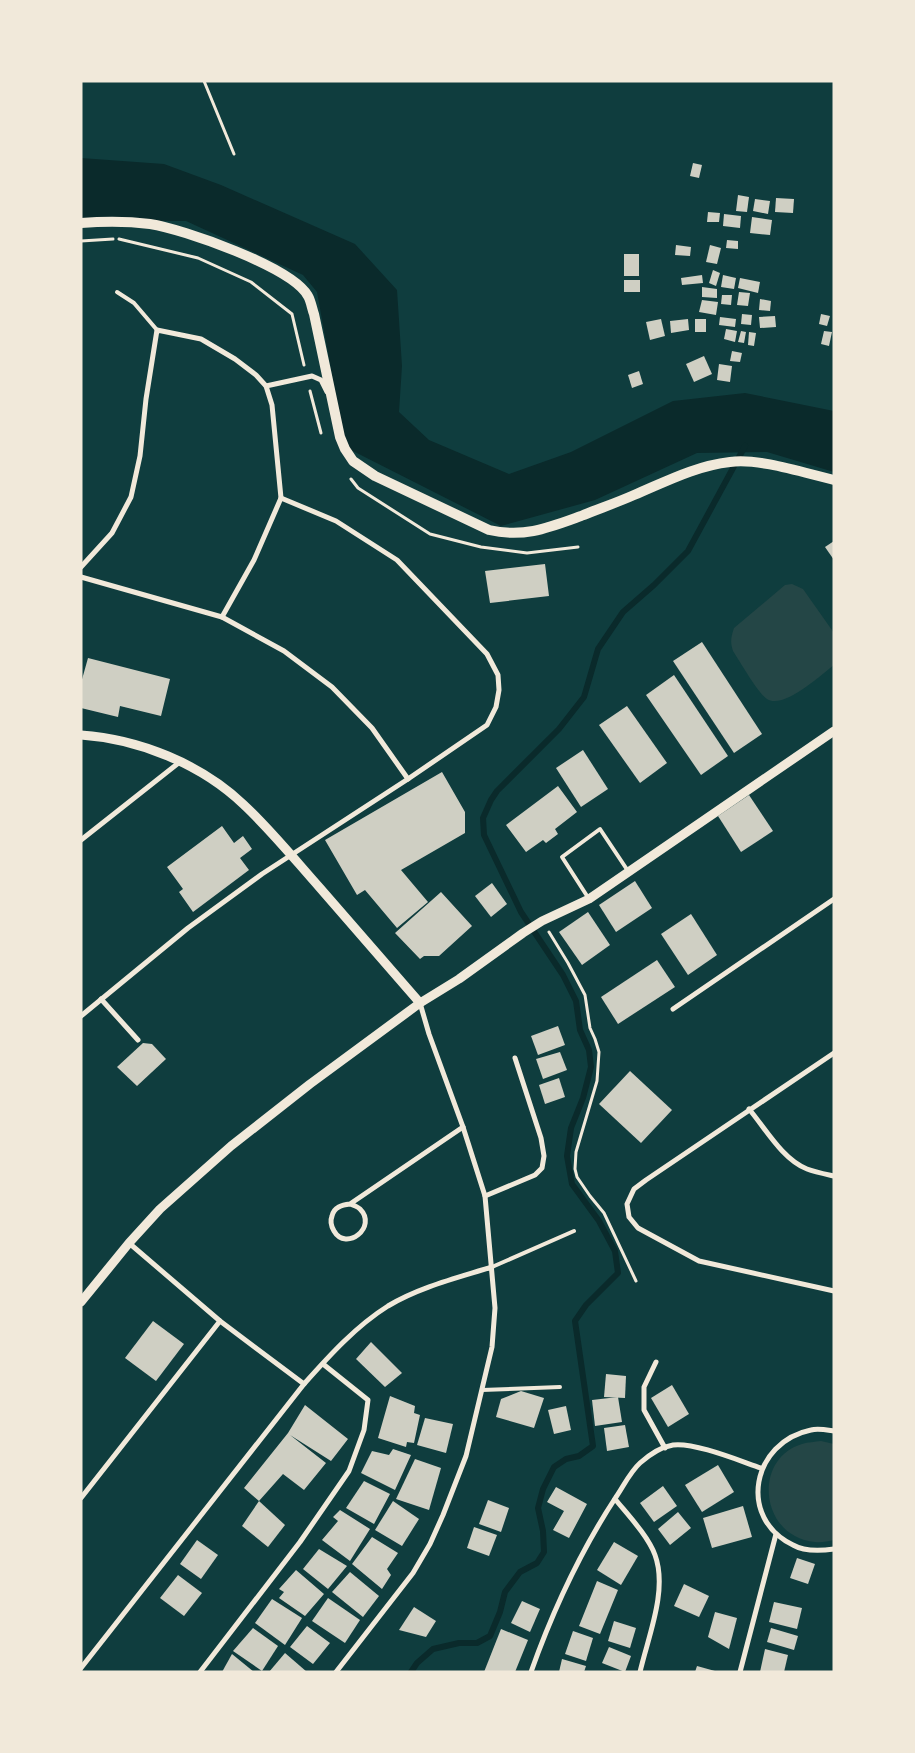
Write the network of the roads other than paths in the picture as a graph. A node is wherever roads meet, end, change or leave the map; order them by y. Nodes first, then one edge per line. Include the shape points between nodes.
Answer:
1 (81, 223) edge
2 (117, 292) dead end
3 (157, 330) junction
4 (266, 386) junction
5 (331, 400) junction
6 (834, 480) edge
7 (281, 498) junction
8 (81, 567) edge
9 (81, 577) edge
10 (222, 617) junction
11 (834, 731) edge
12 (81, 735) edge
13 (181, 761) junction
14 (408, 779) junction
15 (81, 840) edge
16 (291, 855) junction
17 (628, 872) junction
18 (589, 899) junction
19 (834, 899) edge
20 (101, 999) junction
21 (420, 1003) junction
22 (673, 1009) dead end
23 (81, 1016) edge
24 (138, 1040) dead end
25 (834, 1053) edge
26 (515, 1058) dead end
27 (749, 1109) junction
28 (463, 1127) junction
29 (834, 1176) edge
30 (485, 1196) junction
31 (350, 1204) junction
32 (574, 1230) dead end
33 (129, 1243) junction
34 (492, 1267) junction
35 (834, 1292) edge
36 (81, 1302) edge
37 (220, 1321) junction
38 (656, 1362) dead end
39 (322, 1364) junction
40 (304, 1384) junction
41 (560, 1387) dead end
42 (482, 1390) junction
43 (834, 1431) edge
44 (664, 1448) junction
45 (762, 1468) junction
46 (81, 1498) edge
47 (615, 1499) junction
48 (776, 1534) junction
49 (834, 1549) edge
50 (81, 1668) edge
51 (200, 1672) edge
52 (336, 1672) edge
53 (531, 1672) edge
54 (640, 1672) edge
55 (740, 1672) edge

1 - 5 main road via 113,220 179,231 242,255 293,281 308,295
2 - 3 lane via 134,303
3 - 4 street via 201,339 235,359
3 - 8 street via 140,456 131,497 112,532
4 - 5 street via 312,376 321,380
4 - 7 street via 272,405
5 - 6 main road via 345,449 363,469 489,530 507,534 528,533 554,526 682,474 732,461
7 - 10 street via 254,560
7 - 14 street via 336,521 397,560 487,654 498,674 496,707 487,725
9 - 10 street
10 - 14 street via 284,651 332,687 372,728
11 - 17 street
12 - 13 street via 140,746
13 - 15 street
13 - 16 street via 243,803
14 - 16 street
16 - 20 street via 188,928
16 - 21 street
17 - 18 street
17 - 18 lane via 600,829 562,857
18 - 21 street via 540,922
19 - 22 street
20 - 23 street
20 - 24 street
21 - 28 street
21 - 33 street via 231,1146 160,1209
25 - 27 street
26 - 30 street via 541,1138 542,1168 535,1175
27 - 29 street via 793,1162
27 - 35 street via 634,1189 627,1204 629,1217 638,1228 699,1261
28 - 30 street
28 - 31 street
30 - 34 street
31 - 31 street via 339,1206 332,1214 330,1225 336,1234 346,1239 357,1237 364,1229 366,1218 360,1208
32 - 34 lane
33 - 36 street
33 - 37 street
34 - 39 street via 430,1287 389,1306 359,1328
34 - 42 street via 492,1347
37 - 40 street
37 - 46 street
38 - 44 street via 644,1387 644,1410
39 - 40 street
39 - 51 street via 368,1400 364,1430 349,1471 300,1542
40 - 50 street
41 - 42 lane
42 - 52 street via 466,1456 430,1544 413,1573
43 - 45 street via 813,1429 791,1436 773,1449
44 - 45 street via 691,1446
44 - 47 street via 639,1464
45 - 48 street via 759,1504 765,1520
47 - 53 street via 591,1535 569,1579
47 - 54 street via 654,1554 660,1574 659,1596
48 - 49 street via 793,1546 814,1551
48 - 55 street

